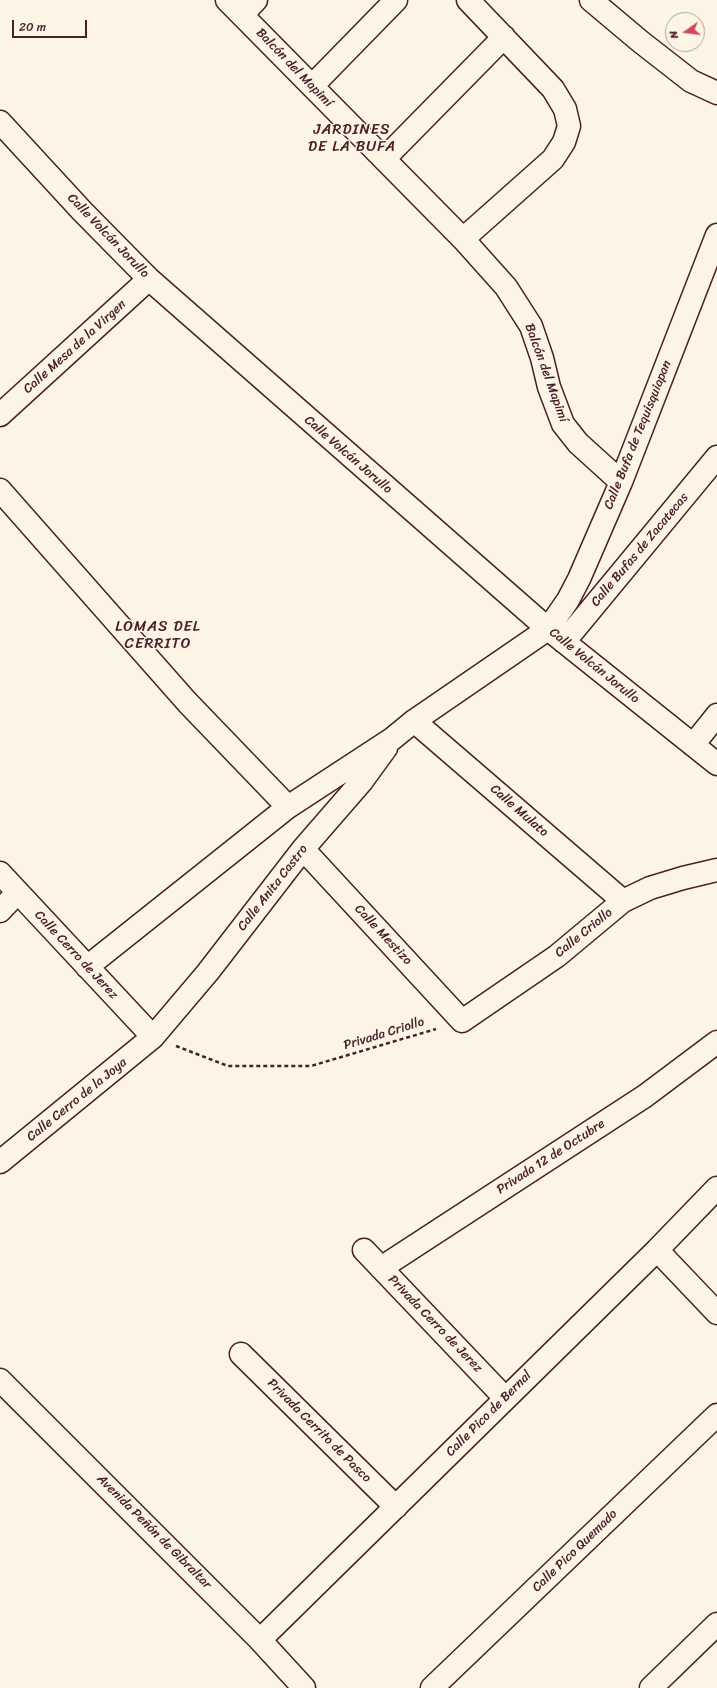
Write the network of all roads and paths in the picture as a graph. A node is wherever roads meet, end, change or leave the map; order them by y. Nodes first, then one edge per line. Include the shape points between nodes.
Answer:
1 (396, 0) edge
2 (468, 0) edge
3 (591, 0) edge
4 (241, 5) edge
5 (504, 36) junction
6 (312, 86) junction
7 (717, 93) edge
8 (0, 122) edge
9 (384, 159) junction
10 (717, 235) edge
11 (463, 239) junction
12 (149, 279) junction
13 (0, 415) edge
14 (717, 457) edge
15 (621, 482) junction
16 (0, 490) edge
17 (556, 636) junction
18 (717, 715) edge
19 (414, 722) junction
20 (392, 739) junction
21 (693, 745) junction
22 (717, 764) edge
23 (288, 807) junction
24 (303, 849) junction
25 (717, 870) edge
26 (0, 873) edge
27 (17, 892) junction
28 (624, 901) junction
29 (0, 911) edge
30 (87, 967) junction
31 (462, 1021) junction
32 (153, 1037) junction
33 (717, 1042) edge
34 (0, 1162) edge
35 (717, 1188) edge
36 (364, 1250) dead end
37 (657, 1250) junction
38 (381, 1268) junction
39 (717, 1313) edge
40 (241, 1354) dead end
41 (0, 1380) edge
42 (505, 1398) junction
43 (717, 1414) edge
44 (396, 1507) junction
45 (717, 1624) edge
46 (260, 1640) junction
47 (304, 1688) edge
48 (432, 1688) edge
49 (650, 1688) edge

1 - 6 street
2 - 5 street
3 - 7 street via 691,81
4 - 6 street, Balcón del Mapimí
5 - 9 street
5 - 11 street via 553,89 565,109 569,126 564,142 553,159
6 - 9 street, Balcón del Mapimí
8 - 12 street, Calle Volcán Jorullo
9 - 11 street, Balcón del Mapimí
10 - 15 street, Calle Bufa de Tequisquiapan
11 - 15 street, Balcón del Mapimí via 506,287 531,326 563,424 578,443
12 - 13 street, Calle Mesa de la Virgen
12 - 17 street, Calle Volcán Jorullo
14 - 17 street, Calle Bufas de Zacatecas
15 - 17 street, Calle Bufa de Tequisquiapan via 568,600
16 - 23 street via 187,702
17 - 19 street, Calle Anita Castro
17 - 21 street, Calle Volcán Jorullo
18 - 21 street
19 - 20 street, Calle Anita Castro
19 - 28 street, Calle Mulato
20 - 23 street, Calle Anita Castro
20 - 24 street, Calle Anita Castro via 362,781
21 - 22 street, Calle Volcán Jorullo
23 - 30 street, Calle Anita Castro
24 - 31 street, Calle Mestizo
24 - 32 street, Calle Anita Castro via 208,972
25 - 28 street, Calle Criollo via 650,888
26 - 27 street, Calle Cerro de Jerez
27 - 29 street
27 - 30 street, Calle Cerro de Jerez
28 - 31 street, Calle Criollo via 557,956
30 - 32 street, Calle Cerro de Jerez
31 - 32 path, Privada Criollo via 311,1066 228,1066
32 - 34 street, Calle Cerro de la Joya
33 - 38 street, Privada 12 de Octubre via 645,1096
35 - 37 street, Calle Pico de Bernal
36 - 38 street, Privada Cerro de Jerez
37 - 39 street
37 - 42 street, Calle Pico de Bernal
38 - 42 street, Privada Cerro de Jerez
40 - 44 street, Privada Cerrito de Pasco
41 - 46 street, Avenida Peñón de Gibraltar
42 - 44 street, Calle Pico de Bernal
43 - 48 street, Calle Pico Quemado
44 - 46 street, Calle Pico de Bernal
45 - 49 street
46 - 47 street, Avenida Peñón de Gibraltar

